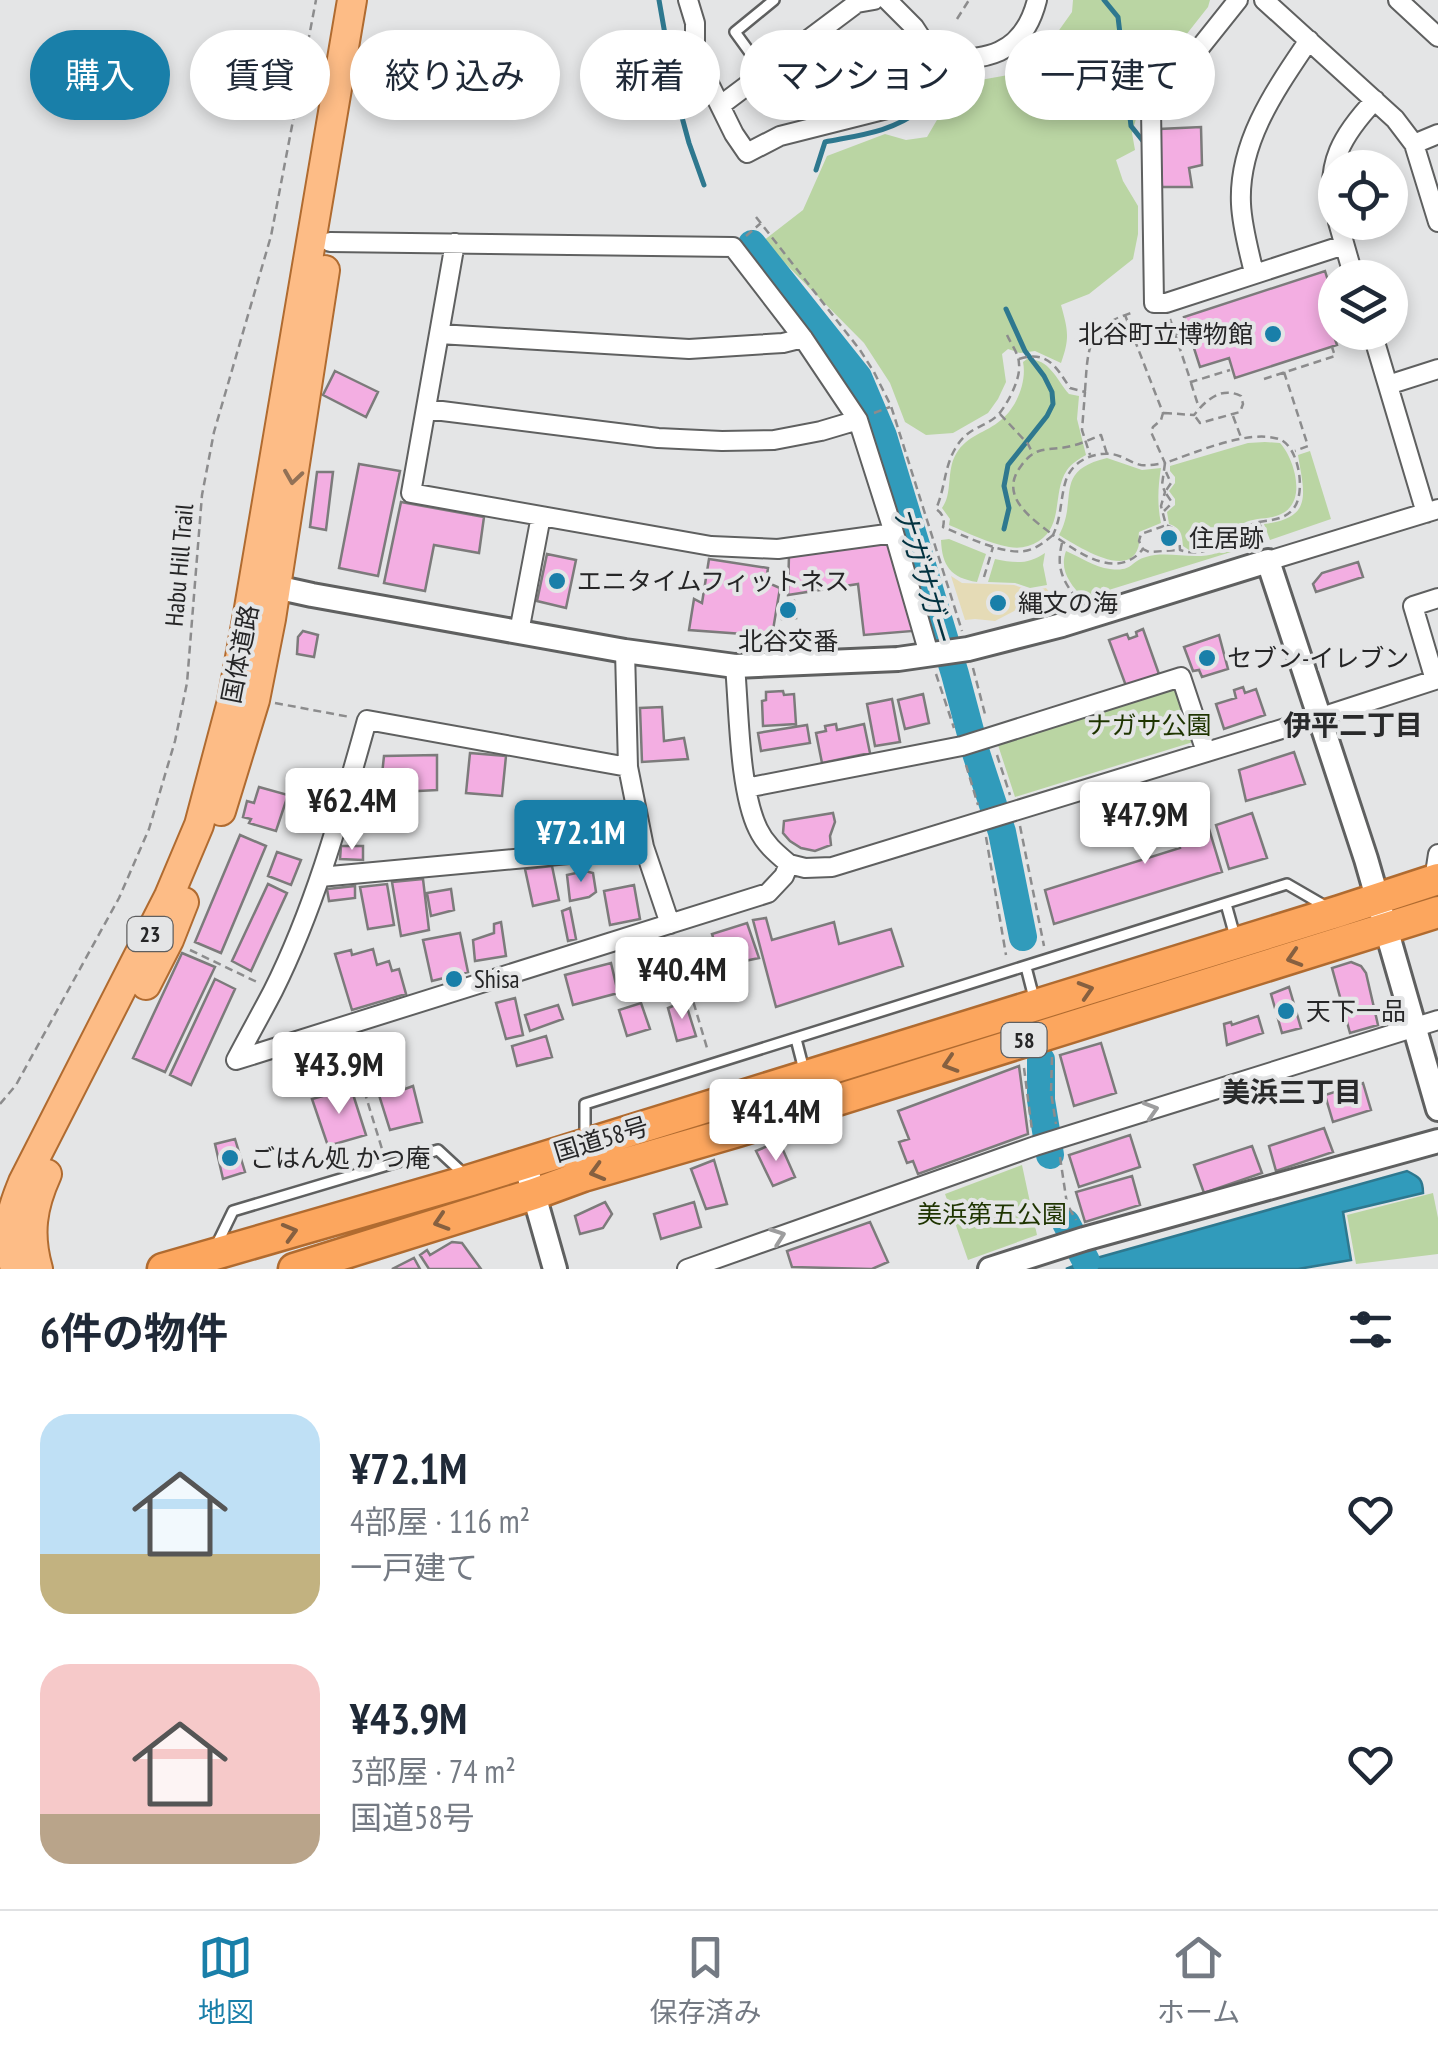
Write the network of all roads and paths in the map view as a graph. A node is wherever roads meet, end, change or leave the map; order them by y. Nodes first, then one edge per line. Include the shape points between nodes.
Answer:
1 (316, 0) edge
2 (352, 0) edge
3 (366, 0) edge
4 (688, 0) edge
5 (774, 0) edge
6 (887, 0) edge
7 (969, 0) edge
8 (1037, 0) edge
9 (1238, 0) edge
10 (1264, 0) edge
11 (1398, 0) edge
12 (862, 1) edge
13 (957, 19) dead end
14 (822, 30) edge
15 (917, 30) edge
16 (1438, 37) edge
17 (740, 39) edge
18 (1309, 40) junction
19 (985, 56) edge
20 (740, 90) edge
21 (1375, 100) junction
22 (721, 105) junction
23 (846, 120) edge
24 (1438, 134) edge
25 (1414, 144) junction
26 (1340, 150) edge
27 (756, 218) dead end
28 (1438, 222) edge
29 (761, 224) junction
30 (1343, 240) edge
31 (330, 242) junction
32 (454, 243) junction
33 (1344, 244) junction
34 (733, 247) junction
35 (1349, 260) edge
36 (1254, 274) junction
37 (1166, 302) junction
38 (1131, 313) dead end
39 (1125, 315) junction
40 (1185, 330) dead end
41 (440, 334) junction
42 (1174, 334) junction
43 (1007, 335) dead end
44 (803, 338) junction
45 (1333, 350) edge
46 (1377, 350) edge
47 (1021, 358) junction
48 (1438, 369) edge
49 (1230, 370) dead end
50 (1284, 372) junction
51 (1264, 379) dead end
52 (1190, 382) junction
53 (1388, 385) junction
54 (1085, 392) junction
55 (1200, 408) junction
56 (426, 409) junction
57 (998, 413) junction
58 (1162, 413) junction
59 (1232, 414) junction
60 (1194, 415) junction
61 (858, 420) junction
62 (1085, 440) junction
63 (1242, 440) junction
64 (1293, 451) junction
65 (1033, 454) junction
66 (1107, 454) junction
67 (1091, 457) junction
68 (1165, 462) junction
69 (1166, 472) junction
70 (1165, 492) junction
71 (1432, 511) edge
72 (1163, 512) junction
73 (541, 516) junction
74 (1259, 522) junction
75 (1166, 525) junction
76 (894, 534) junction
77 (1053, 535) junction
78 (1063, 542) junction
79 (993, 546) junction
80 (1143, 549) junction
81 (1180, 550) junction
82 (1267, 553) junction
83 (984, 577) dead end
84 (265, 584) junction
85 (1438, 598) edge
86 (1080, 604) dead end
87 (519, 632) junction
88 (965, 641) junction
89 (626, 651) junction
90 (930, 654) junction
91 (736, 666) junction
92 (1436, 680) edge
93 (268, 702) dead end
94 (1321, 718) junction
95 (366, 720) junction
96 (961, 746) junction
97 (1206, 752) junction
98 (628, 768) junction
99 (746, 788) junction
100 (984, 821) junction
101 (644, 848) junction
102 (789, 864) junction
103 (1436, 871) edge
104 (320, 877) junction
105 (1377, 898) junction
106 (1226, 904) junction
107 (1336, 912) junction
108 (1438, 912) edge
109 (670, 924) junction
110 (1386, 928) junction
111 (1237, 943) junction
112 (179, 945) dead end
113 (1006, 955) dead end
114 (1026, 966) junction
115 (274, 990) junction
116 (1036, 1005) junction
117 (1438, 1020) edge
118 (344, 1026) junction
119 (1414, 1027) junction
120 (796, 1039) junction
121 (1020, 1041) junction
122 (708, 1048) dead end
123 (805, 1075) junction
124 (0, 1104) edge
125 (1438, 1109) edge
126 (1438, 1141) edge
127 (585, 1144) junction
128 (1034, 1146) junction
129 (382, 1149) dead end
130 (524, 1163) junction
131 (23, 1182) junction
132 (534, 1194) junction
133 (0, 1218) edge
134 (15, 1269) edge
135 (38, 1269) edge
136 (163, 1269) edge
137 (294, 1269) edge
138 (556, 1269) edge
139 (686, 1269) edge
140 (990, 1269) edge

1 - 124 path, Habu Hill Trail via 271,236 214,432 175,740 119,898
2 - 84 main road, 国体道路 / 23
3 - 31 main road, 国体道路 / 23
4 - 22 street via 696,23 694,54
5 - 17 lane via 735,32
6 - 15 street
7 - 13 path
8 - 19 street via 1023,32 1005,50
9 - 37 street via 1151,109 1154,303
10 - 18 street
11 - 16 street
12 - 14 street
18 - 21 street
18 - 36 street via 1263,112 1244,162 1241,206
20 - 22 street
21 - 25 street
21 - 26 street
22 - 23 street via 747,153 780,136
24 - 25 street
25 - 28 street
27 - 29 path
29 - 34 path
29 - 88 path via 860,350 891,406
30 - 33 street
31 - 32 street
31 -> 84 main road, 国体道路 / 23
32 - 34 street
32 - 41 street
33 - 35 street
33 - 36 street
34 - 44 street
36 - 37 street
37 - 42 path
38 - 39 path
39 - 54 path via 1093,339
39 - 58 path
40 - 42 path
41 - 44 street via 689,349
41 - 56 street
42 - 52 path
43 - 47 path
44 - 61 street
45 - 50 path via 1335,356
46 - 53 street
47 - 54 path via 1051,363 1070,388
47 - 57 path
48 - 53 street
49 - 52 path
50 - 51 path
50 - 64 path via 1308,446
52 - 55 path
53 - 71 street
54 - 62 path
55 - 59 path via 1212,396 1234,392 1244,404
55 - 60 path
56 - 61 street via 722,441 774,440
56 - 73 street via 410,492
57 - 65 path
57 - 79 path via 956,447 936,509 943,527
58 - 60 path
58 - 68 path via 1151,432
59 - 60 path via 1200,423
59 - 63 path
61 - 76 street
62 - 65 path
62 - 66 path via 1101,436
62 - 67 path
63 - 64 path via 1275,438
63 - 68 path
64 - 74 path via 1301,487 1297,504 1292,512
65 - 77 path via 1014,476 1013,492 1020,507
66 - 67 path
66 - 68 path via 1145,466
67 - 77 path via 1066,478
68 - 69 path
69 - 70 path
69 - 70 path via 1171,483
70 - 72 path
70 - 72 path via 1171,501
71 - 82 street
72 - 75 path
73 - 76 street via 711,546 778,548
73 - 87 street
74 - 81 path via 1218,547
74 - 82 path
75 - 80 path via 1141,534
75 - 81 path via 1179,535
76 - 90 street
77 - 78 path
77 - 79 path via 1020,552
78 - 80 path via 1114,565
78 - 86 path via 1060,572
79 - 83 path
80 - 81 path
82 - 88 street via 1062,625
82 - 94 street
84 - 87 street
84 - 131 main road, 国体道路 / 23 via 200,825
84 - 135 main road, 国体道路 / 23 via 255,700 217,823 169,940 36,1199 31,1234
85 - 92 street via 1414,606
87 - 89 street
88 - 90 street
89 - 91 street
89 - 98 street
90 - 91 street
90 - 96 path
91 - 99 street
92 - 94 street
93 - 95 path
94 - 97 street
94 - 105 street
95 - 98 street
95 - 104 street
96 - 97 street via 1181,677
96 - 99 street
96 - 100 path
97 - 100 street
98 - 101 street
99 - 102 street via 756,826
100 - 102 street via 832,867
100 - 113 path
101 - 104 street
101 - 109 street
102 - 109 street via 768,894
103 - 105 highway, 国道58号 / 58
104 - 115 street
105 - 107 highway, 国道58号 / 58
105 - 110 street
106 - 107 lane via 1288,884
106 - 111 lane
106 - 114 lane
107 - 111 highway, 国道58号 / 58
108 - 110 highway, 国道58号 / 58
109 - 118 street
109 - 122 path
110 - 119 street
110 -> 121 highway, 国道58号 / 58
116 -> 111 highway, 国道58号 / 58
112 - 115 path
114 - 116 lane
114 - 120 lane
115 - 118 street via 236,1060
116 - 123 highway, 国道58号 / 58
117 - 119 street
118 - 129 path
119 - 125 street
128 -> 119 street
120 - 123 lane
120 - 127 lane via 585,1104
121 - 128 path
121 -> 132 highway, 国道58号 / 58
123 - 127 highway, 国道58号 / 58
126 - 140 street
127 - 130 highway, 国道58号 / 58
139 -> 128 street
130 - 132 street
130 - 136 highway, 国道58号 / 58
131 - 133 main road
131 - 134 main road, 国体道路 / 23 via 9,1224
132 -> 137 highway, 国道58号 / 58
132 - 138 street

